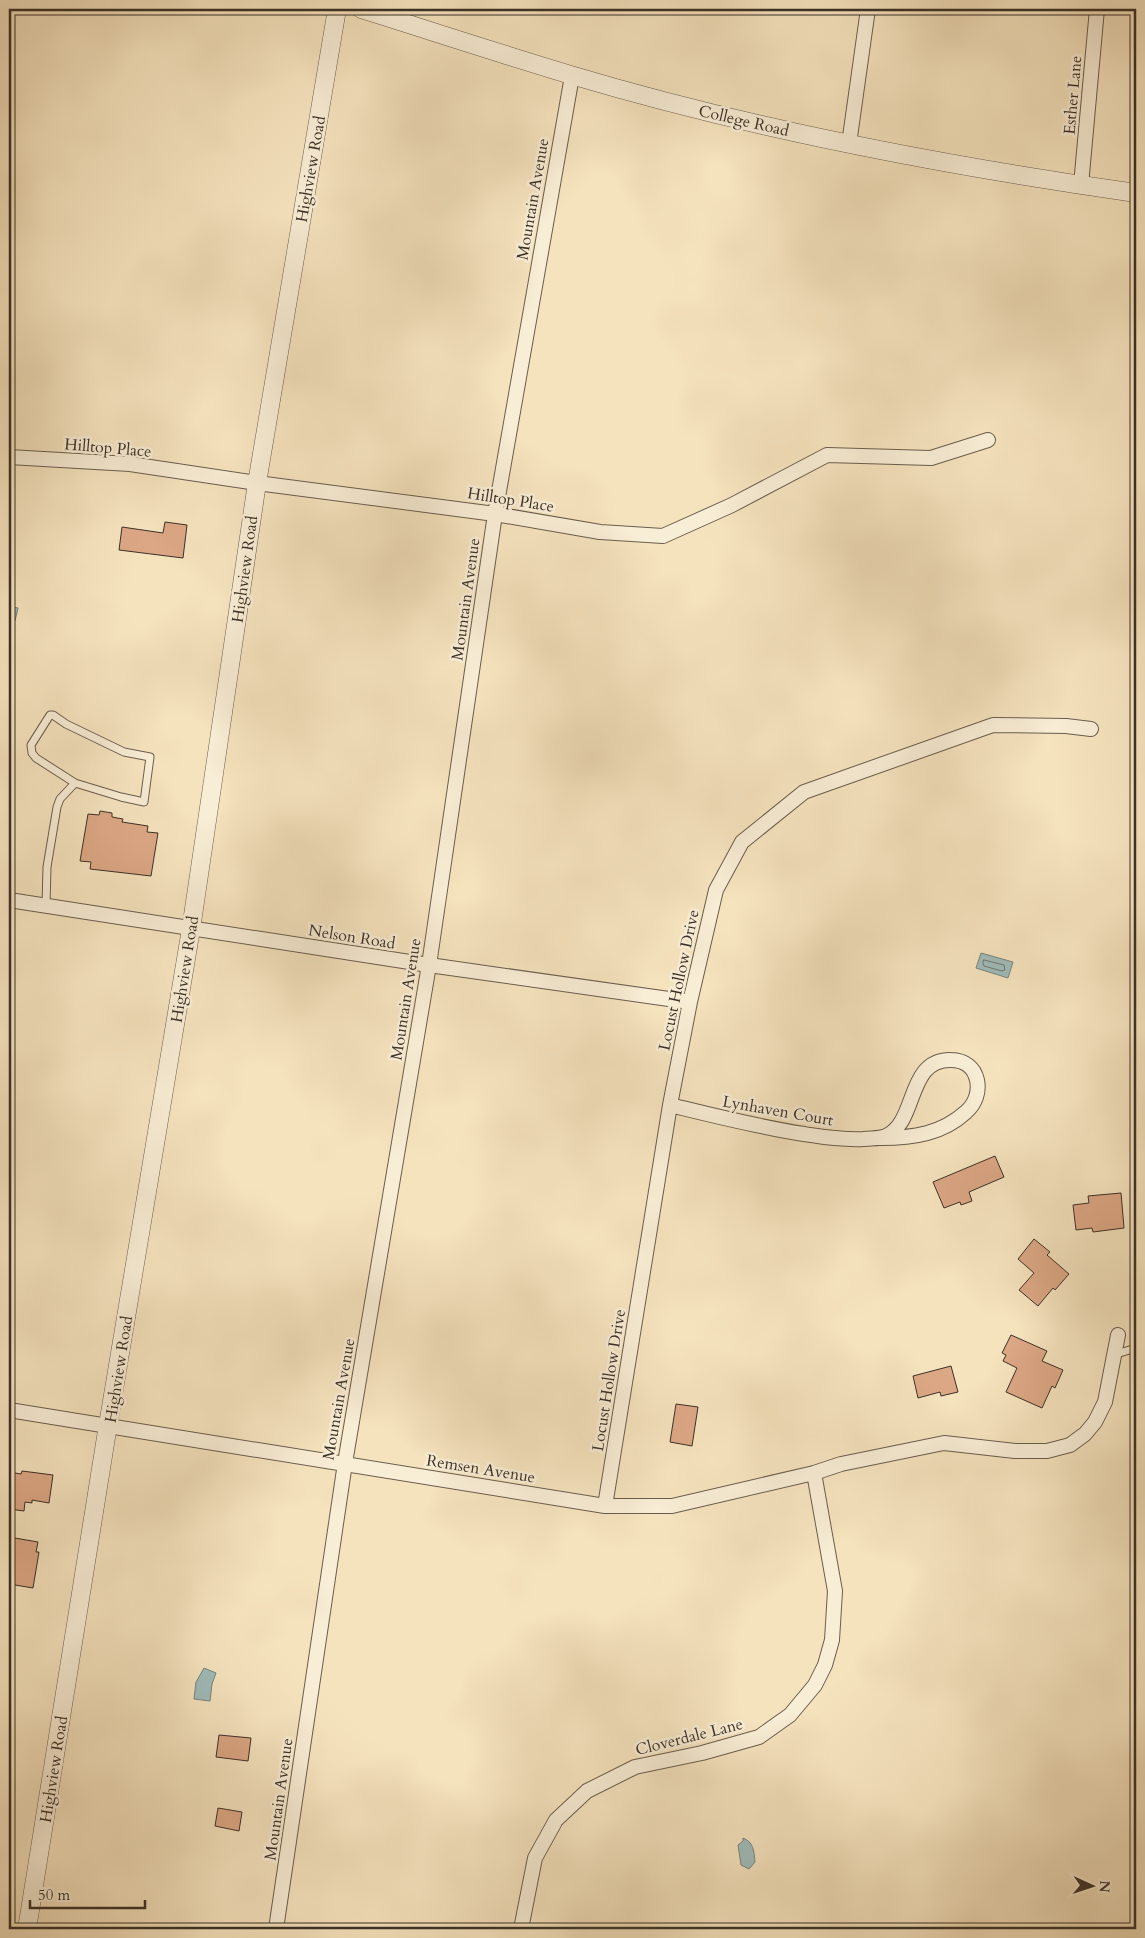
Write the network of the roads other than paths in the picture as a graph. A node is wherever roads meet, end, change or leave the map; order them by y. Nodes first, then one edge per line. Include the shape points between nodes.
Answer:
1 (337, 9) edge
2 (361, 9) edge
3 (868, 9) edge
4 (1097, 9) edge
5 (572, 76) junction
6 (849, 144) junction
7 (1081, 185) junction
8 (1136, 193) edge
9 (988, 440) dead end
10 (9, 458) edge
11 (257, 483) junction
12 (495, 514) junction
13 (1091, 729) dead end
14 (75, 783) junction
15 (9, 900) edge
16 (46, 906) junction
17 (192, 929) junction
18 (429, 965) junction
19 (690, 1002) junction
20 (670, 1105) junction
21 (881, 1138) junction
22 (1118, 1335) dead end
23 (1136, 1348) edge
24 (1113, 1355) junction
25 (9, 1410) edge
26 (108, 1425) junction
27 (344, 1463) junction
28 (814, 1473) junction
29 (605, 1506) junction
30 (27, 1929) edge
31 (276, 1929) edge
32 (521, 1929) edge

1 - 11 street, Highview Road
2 - 5 street, College Road
3 - 6 street
4 - 7 street, Esther Lane
5 - 6 street, College Road
5 - 12 street, Mountain Avenue
6 - 7 street, College Road
7 - 8 street, College Road
9 - 12 street, Hilltop Place via 931,458 827,455 732,505 663,536 600,532
10 - 11 street, Hilltop Place via 130,464
11 - 12 street, Hilltop Place
11 - 17 street, Highview Road
12 - 18 street, Mountain Avenue
13 - 19 street, Locust Hollow Drive via 994,725 804,792 742,842 716,890
14 - 14 lane via 144,802 150,757 124,752 50,715 32,745 32,753
14 - 16 lane via 57,807 46,867
15 - 16 street, Nelson Road
16 - 17 street, Nelson Road
17 - 18 street, Nelson Road
17 - 26 street, Highview Road
18 - 19 street, Nelson Road
18 - 27 street, Mountain Avenue
19 - 20 street, Locust Hollow Drive
20 - 21 street, Lynhaven Court via 765,1128 846,1140
20 - 29 street, Locust Hollow Drive
21 - 21 street, Lynhaven Court via 898,1126 917,1084 930,1066 951,1060 970,1066 978,1082 978,1091 968,1111 953,1123 925,1135
22 - 24 street, Remsen Avenue
23 - 24 lane
24 - 28 street, Remsen Avenue via 1105,1402 1095,1422 1070,1445 1047,1451 1015,1451 944,1443 884,1454
25 - 26 street, Remsen Avenue
26 - 27 street, Remsen Avenue
26 - 30 street, Highview Road
27 - 29 street, Remsen Avenue
27 - 31 street, Mountain Avenue
28 - 29 street, Remsen Avenue via 672,1506
28 - 32 street, Cloverdale Lane via 835,1591 832,1640 815,1685 790,1715 759,1736 702,1753 635,1767 587,1791 556,1820 535,1858

